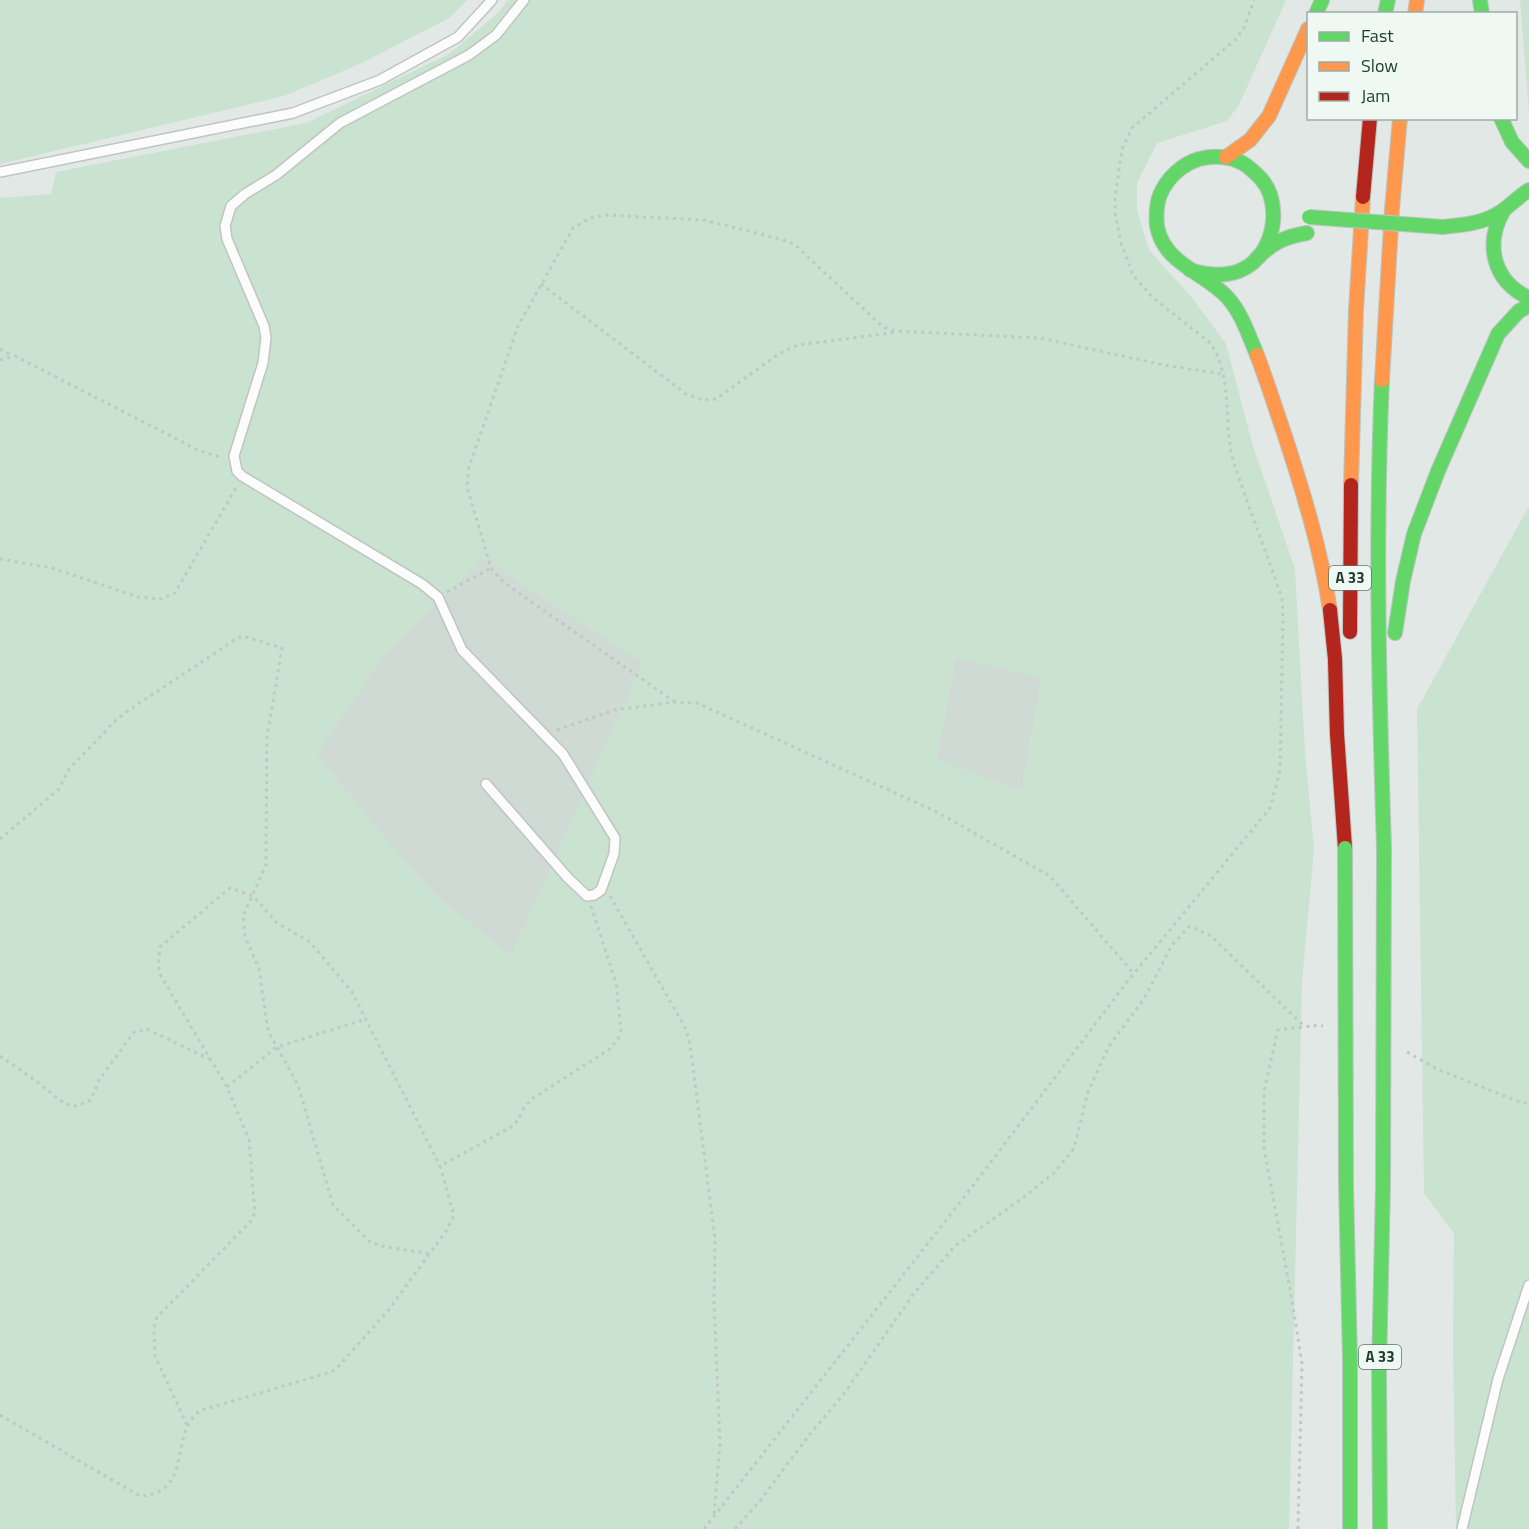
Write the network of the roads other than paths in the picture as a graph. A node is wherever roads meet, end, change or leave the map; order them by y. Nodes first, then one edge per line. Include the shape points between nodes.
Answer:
1 (492, 0) edge
2 (525, 0) edge
3 (1307, 31) edge
4 (1370, 120) edge
5 (1400, 120) edge
6 (1502, 120) edge
7 (1226, 157) junction
8 (1529, 161) edge
9 (0, 172) edge
10 (1529, 190) edge
11 (1283, 206) junction
12 (1504, 210) junction
13 (1312, 233) dead end
14 (1351, 236) dead end
15 (1406, 240) dead end
16 (1480, 249) dead end
17 (1252, 263) junction
18 (1497, 264) junction
19 (1190, 270) junction
20 (1529, 298) edge
21 (1529, 306) edge
22 (1350, 646) dead end
23 (1350, 706) dead end
24 (486, 784) dead end
25 (1345, 848) junction
26 (1384, 848) junction
27 (1529, 1285) edge
28 (1350, 1529) edge
29 (1380, 1529) edge
30 (1462, 1529) edge

1 - 9 lane via 458,37 380,80 293,113
2 - 24 lane via 496,35 469,55 340,123 276,175 245,194 231,206 225,226 266,339 263,363 234,456 237,471 438,597 462,650 563,754 615,838 614,854 601,890 587,896
3 - 7 highway via 1269,116 1250,140
4 - 22 highway, A 33 via 1355,309
5 - 26 highway, A 33 via 1391,209 1381,411 1379,719
6 - 8 highway via 1510,140
7 - 11 highway via 1256,172
7 - 19 highway via 1192,160 1166,182 1158,198 1158,232 1165,248
10 - 12 highway
11 - 12 highway, bridge via 1309,217 1443,227 1474,224
11 - 17 highway via 1264,251
12 - 18 highway via 1494,236
13 - 17 highway via 1275,241
14 - 15 highway
16 - 18 highway
17 - 19 highway via 1222,275
18 - 20 highway via 1512,288
19 - 25 highway via 1224,293 1242,317 1309,511 1334,635
21 - 26 highway via 1498,334 1414,534 1392,660
23 - 25 highway, A 33
25 - 28 highway, A 33, bridge
26 - 29 highway, A 33, bridge
27 - 30 lane via 1498,1379

